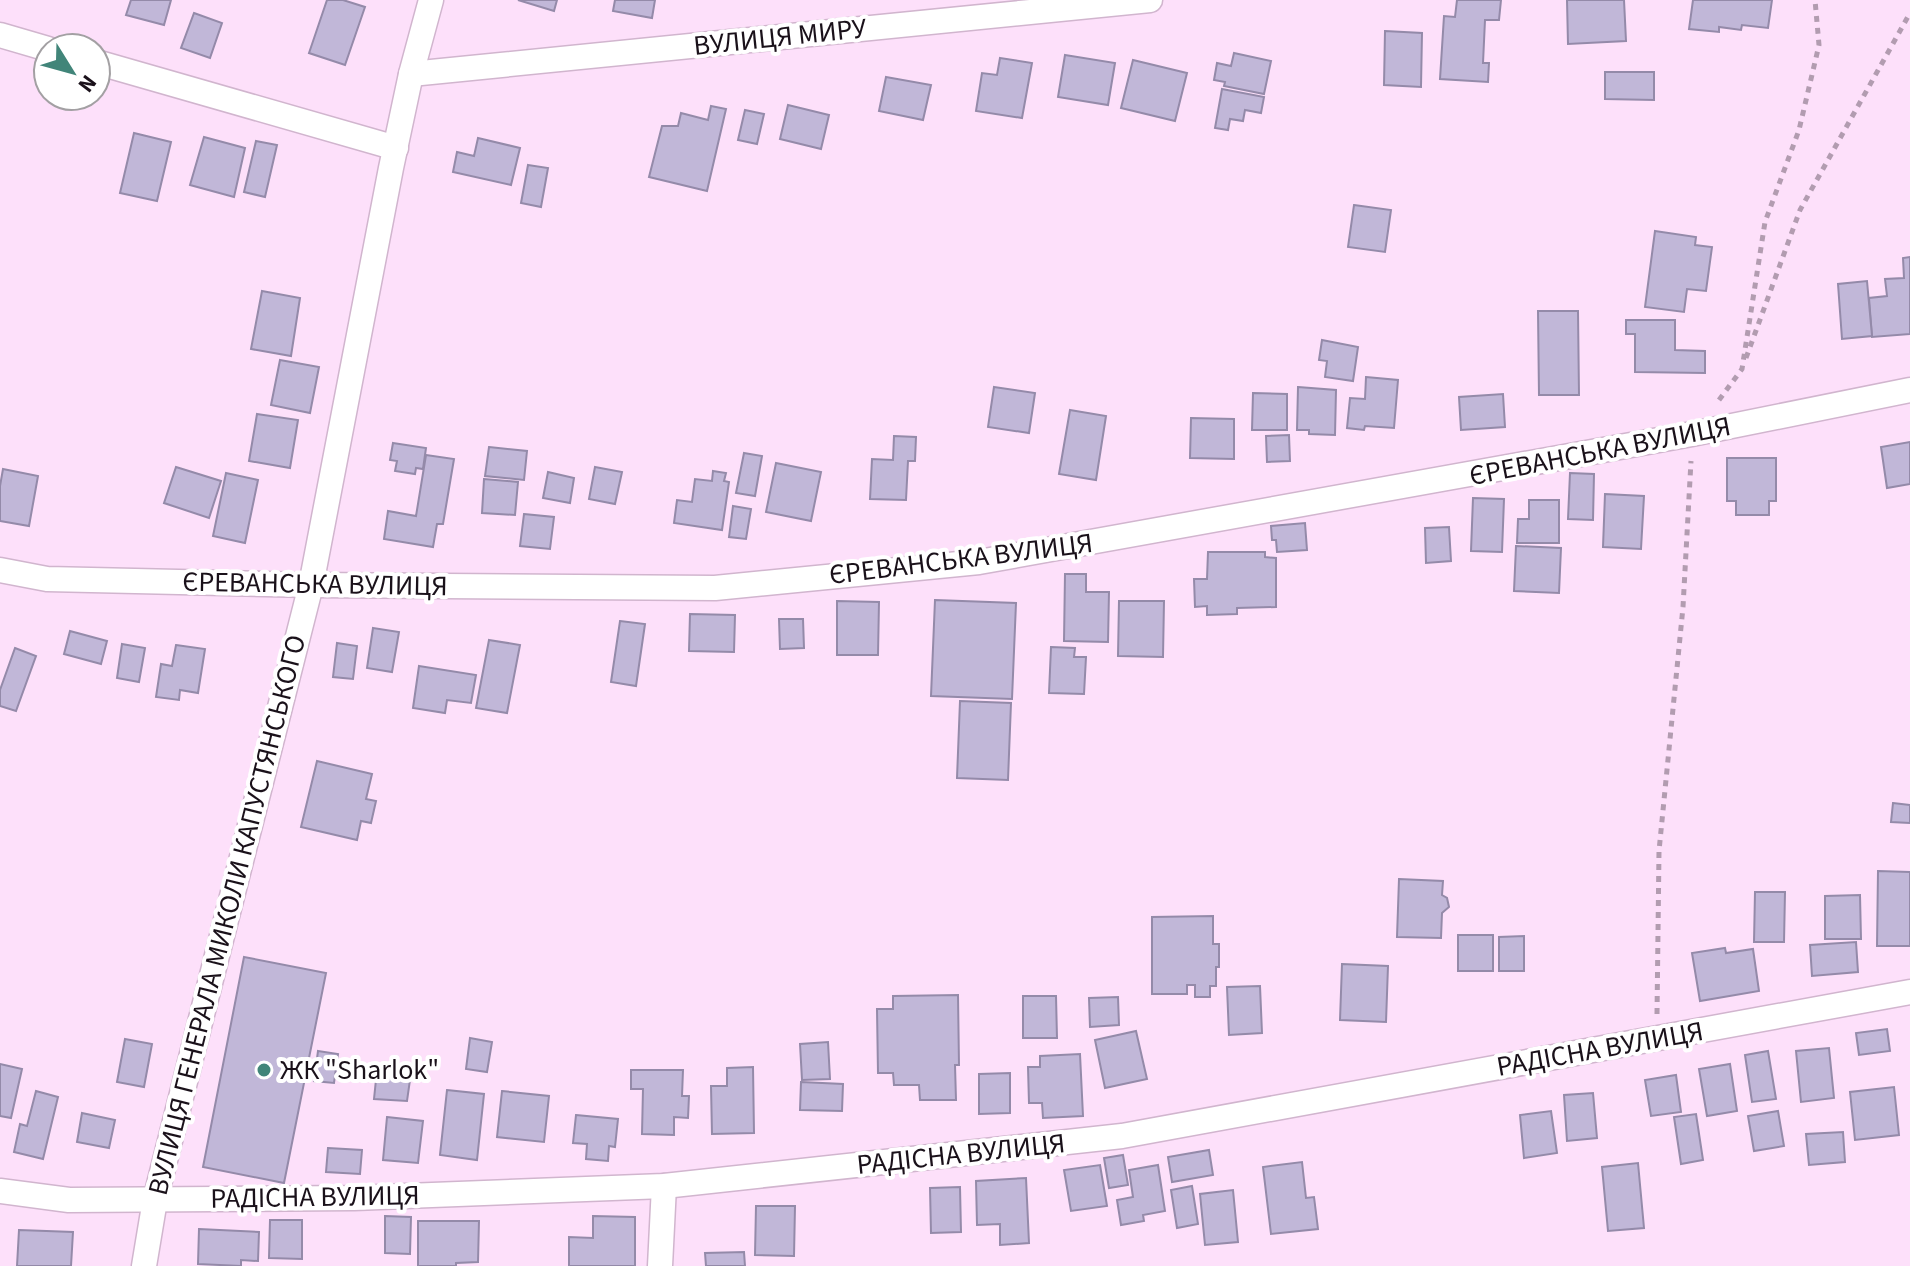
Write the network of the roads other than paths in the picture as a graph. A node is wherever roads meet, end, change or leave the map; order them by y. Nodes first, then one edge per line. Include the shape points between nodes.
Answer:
1 (431, 0) edge
2 (1150, 0) edge
3 (0, 35) edge
4 (32, 44) edge
5 (112, 67) edge
6 (411, 74) junction
7 (396, 148) junction
8 (1910, 390) edge
9 (0, 570) edge
10 (311, 585) junction
11 (1910, 992) edge
12 (664, 1186) junction
13 (0, 1191) edge
14 (155, 1200) junction
15 (144, 1266) edge
16 (660, 1266) edge

1 - 6 street, ВУЛИЦЯ ГЕНЕРАЛА МИКОЛИ КАПУСТЯНСЬКОГО
2 - 6 street, ВУЛИЦЯ МИРУ
3 - 4 street
5 - 7 street
6 - 7 street, ВУЛИЦЯ ГЕНЕРАЛА МИКОЛИ КАПУСТЯНСЬКОГО
7 - 10 street, ВУЛИЦЯ ГЕНЕРАЛА МИКОЛИ КАПУСТЯНСЬКОГО
8 - 10 street, ЄРЕВАНСЬКА ВУЛИЦЯ via 979,562 715,588
9 - 10 street, ЄРЕВАНСЬКА ВУЛИЦЯ via 47,579
10 - 14 street, ВУЛИЦЯ ГЕНЕРАЛА МИКОЛИ КАПУСТЯНСЬКОГО
11 - 12 street, РАДІСНА ВУЛИЦЯ via 1122,1136
12 - 14 street, РАДІСНА ВУЛИЦЯ
12 - 16 street
13 - 14 street, РАДІСНА ВУЛИЦЯ via 69,1200
14 - 15 street, ВУЛИЦЯ ГЕНЕРАЛА МИКОЛИ КАПУСТЯНСЬКОГО

